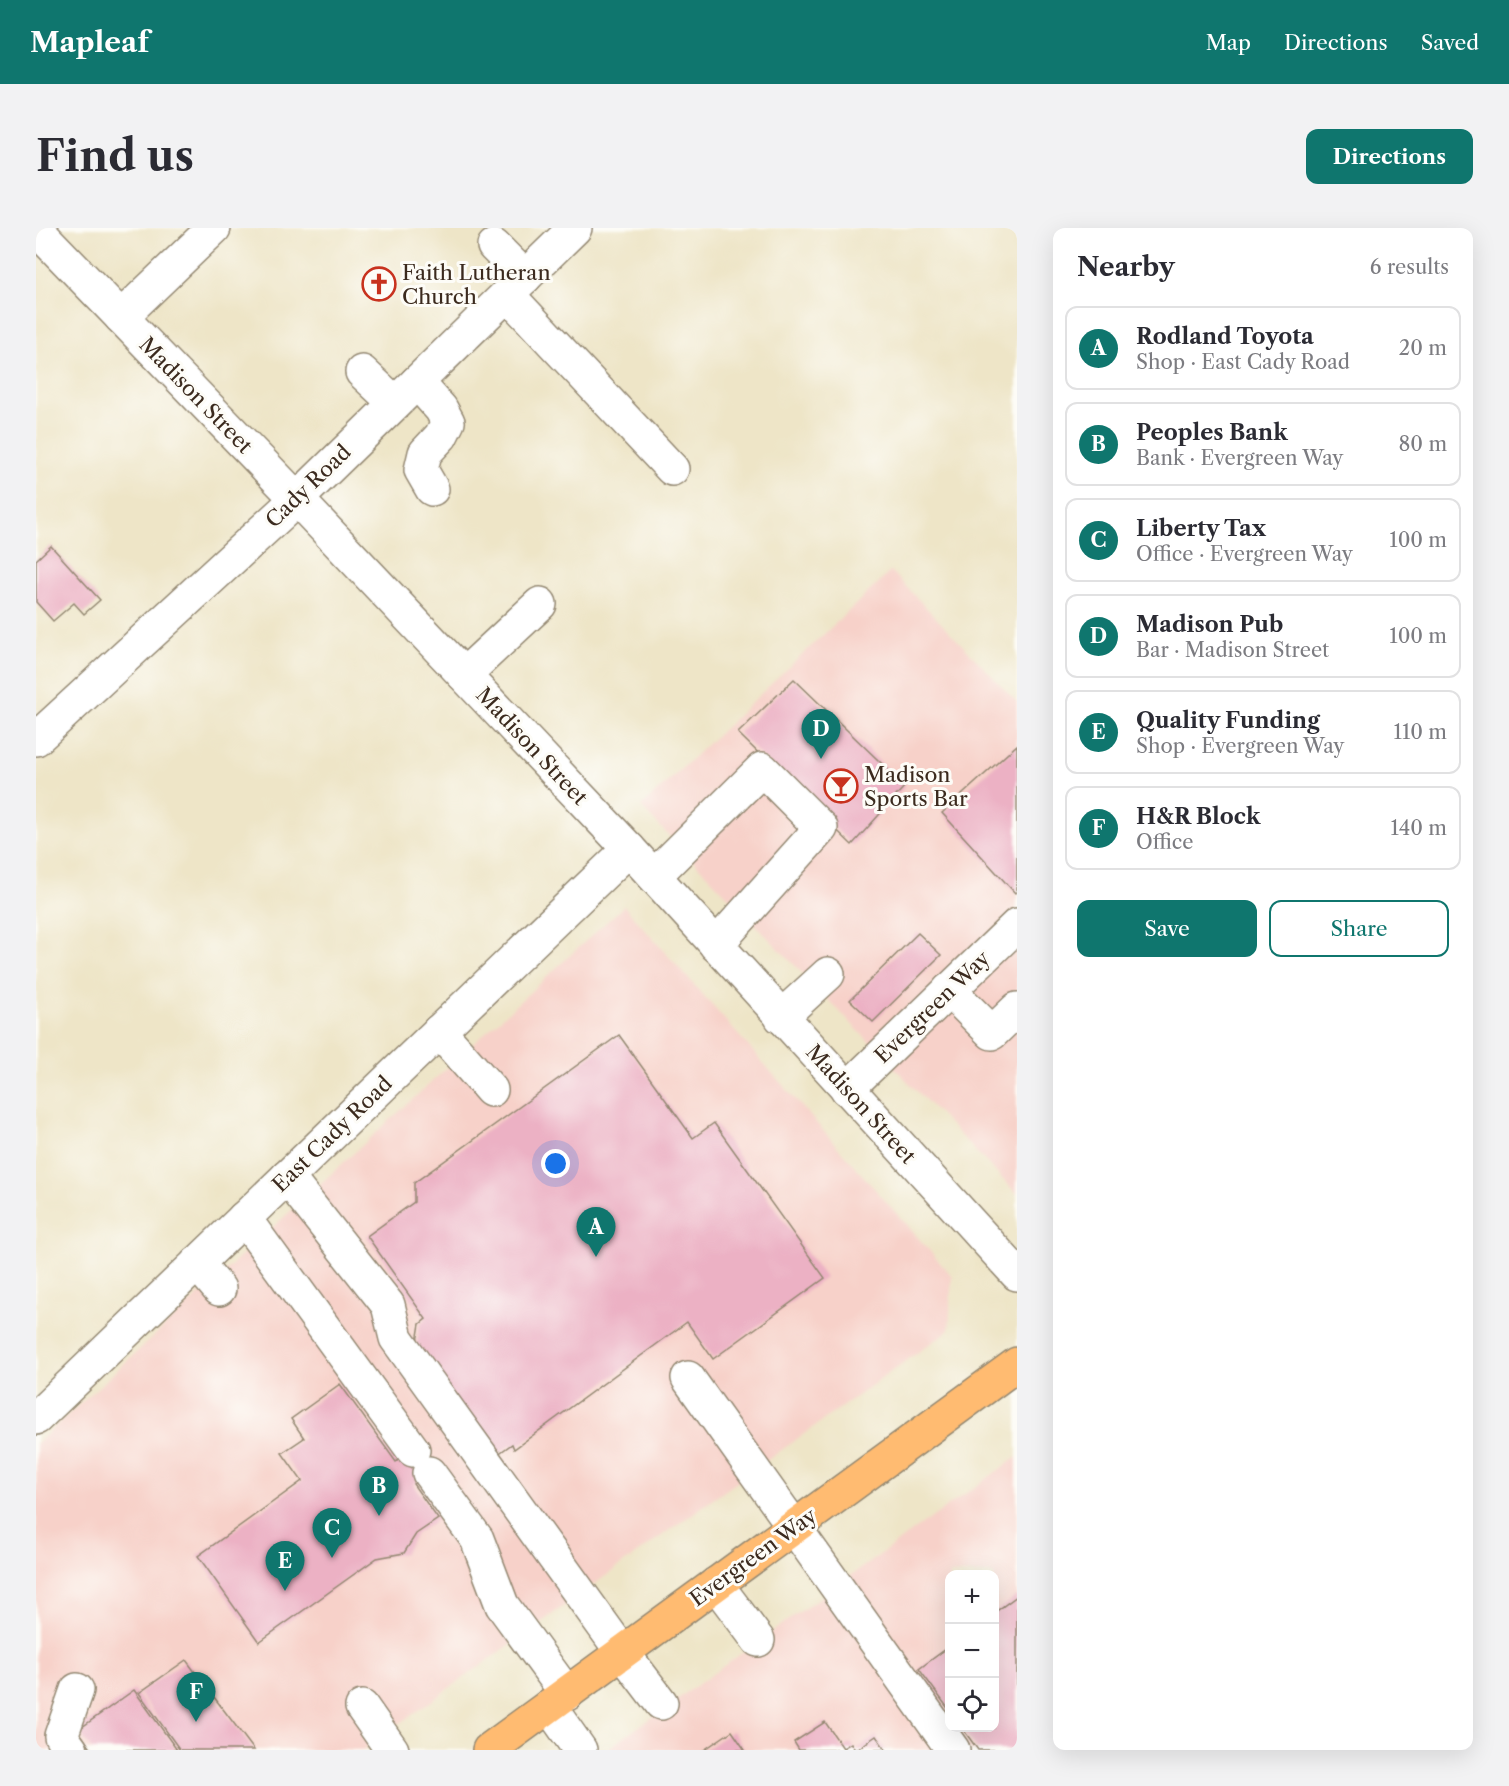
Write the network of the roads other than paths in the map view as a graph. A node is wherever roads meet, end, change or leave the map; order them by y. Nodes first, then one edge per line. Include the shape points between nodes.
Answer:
1 (575, 228) edge
2 (36, 229) edge
3 (219, 233) edge
4 (494, 246) dead end
5 (516, 286) junction
6 (121, 317) junction
7 (362, 372) dead end
8 (406, 393) junction
9 (672, 469) dead end
10 (432, 489) dead end
11 (297, 499) junction
12 (540, 604) dead end
13 (464, 675) junction
14 (36, 739) edge
15 (629, 849) junction
16 (654, 876) junction
17 (1011, 924) edge
18 (716, 945) junction
19 (828, 974) dead end
20 (950, 990) junction
21 (1017, 1009) edge
22 (782, 1017) junction
23 (439, 1031) junction
24 (847, 1089) junction
25 (491, 1090) dead end
26 (287, 1177) junction
27 (244, 1218) junction
28 (197, 1263) junction
29 (1017, 1274) edge
30 (219, 1289) dead end
31 (1017, 1364) edge
32 (688, 1378) dead end
33 (36, 1418) edge
34 (793, 1528) junction
35 (716, 1584) junction
36 (758, 1640) dead end
37 (623, 1653) junction
38 (77, 1690) dead end
39 (558, 1700) junction
40 (661, 1703) dead end
41 (362, 1707) dead end
42 (71, 1750) edge
43 (392, 1750) edge
44 (489, 1750) edge
45 (580, 1750) edge
46 (953, 1750) edge

1 - 5 street, Cady Road
2 - 6 street, Madison Street
3 - 6 street
4 - 5 street
5 - 8 street, Cady Road
5 - 9 street
6 - 11 street, Madison Street
7 - 8 street
8 - 10 street via 441,409 448,422 423,461 421,470
8 - 11 street, Cady Road
11 - 13 street, Madison Street
11 - 14 street, Cady Road
12 - 13 street
13 - 15 street, Madison Street
15 - 16 street, Madison Street
15 - 23 street, East Cady Road
16 - 18 street, Madison Street
16 - 18 street via 762,769 821,828
17 - 20 street, Evergreen Way
18 - 22 street, Madison Street
19 - 22 street
20 - 21 street via 992,1033
20 - 24 street, Evergreen Way
22 - 24 street, Madison Street
23 - 25 street
23 - 26 street, East Cady Road
24 - 29 street, Madison Street
26 - 27 street, East Cady Road
26 - 37 street via 388,1305 396,1338
27 - 28 street, East Cady Road
27 - 39 street via 477,1539 502,1605
28 - 30 street
28 - 33 street, East Cady Road
31 - 34 main road, Evergreen Way
32 - 34 street
34 - 35 main road, Evergreen Way
34 - 46 street
35 - 36 street
35 - 37 main road, Evergreen Way
37 - 39 main road, Evergreen Way
37 - 40 street
38 - 42 street via 61,1736
39 - 44 main road, Evergreen Way
39 - 45 street
41 - 43 street

